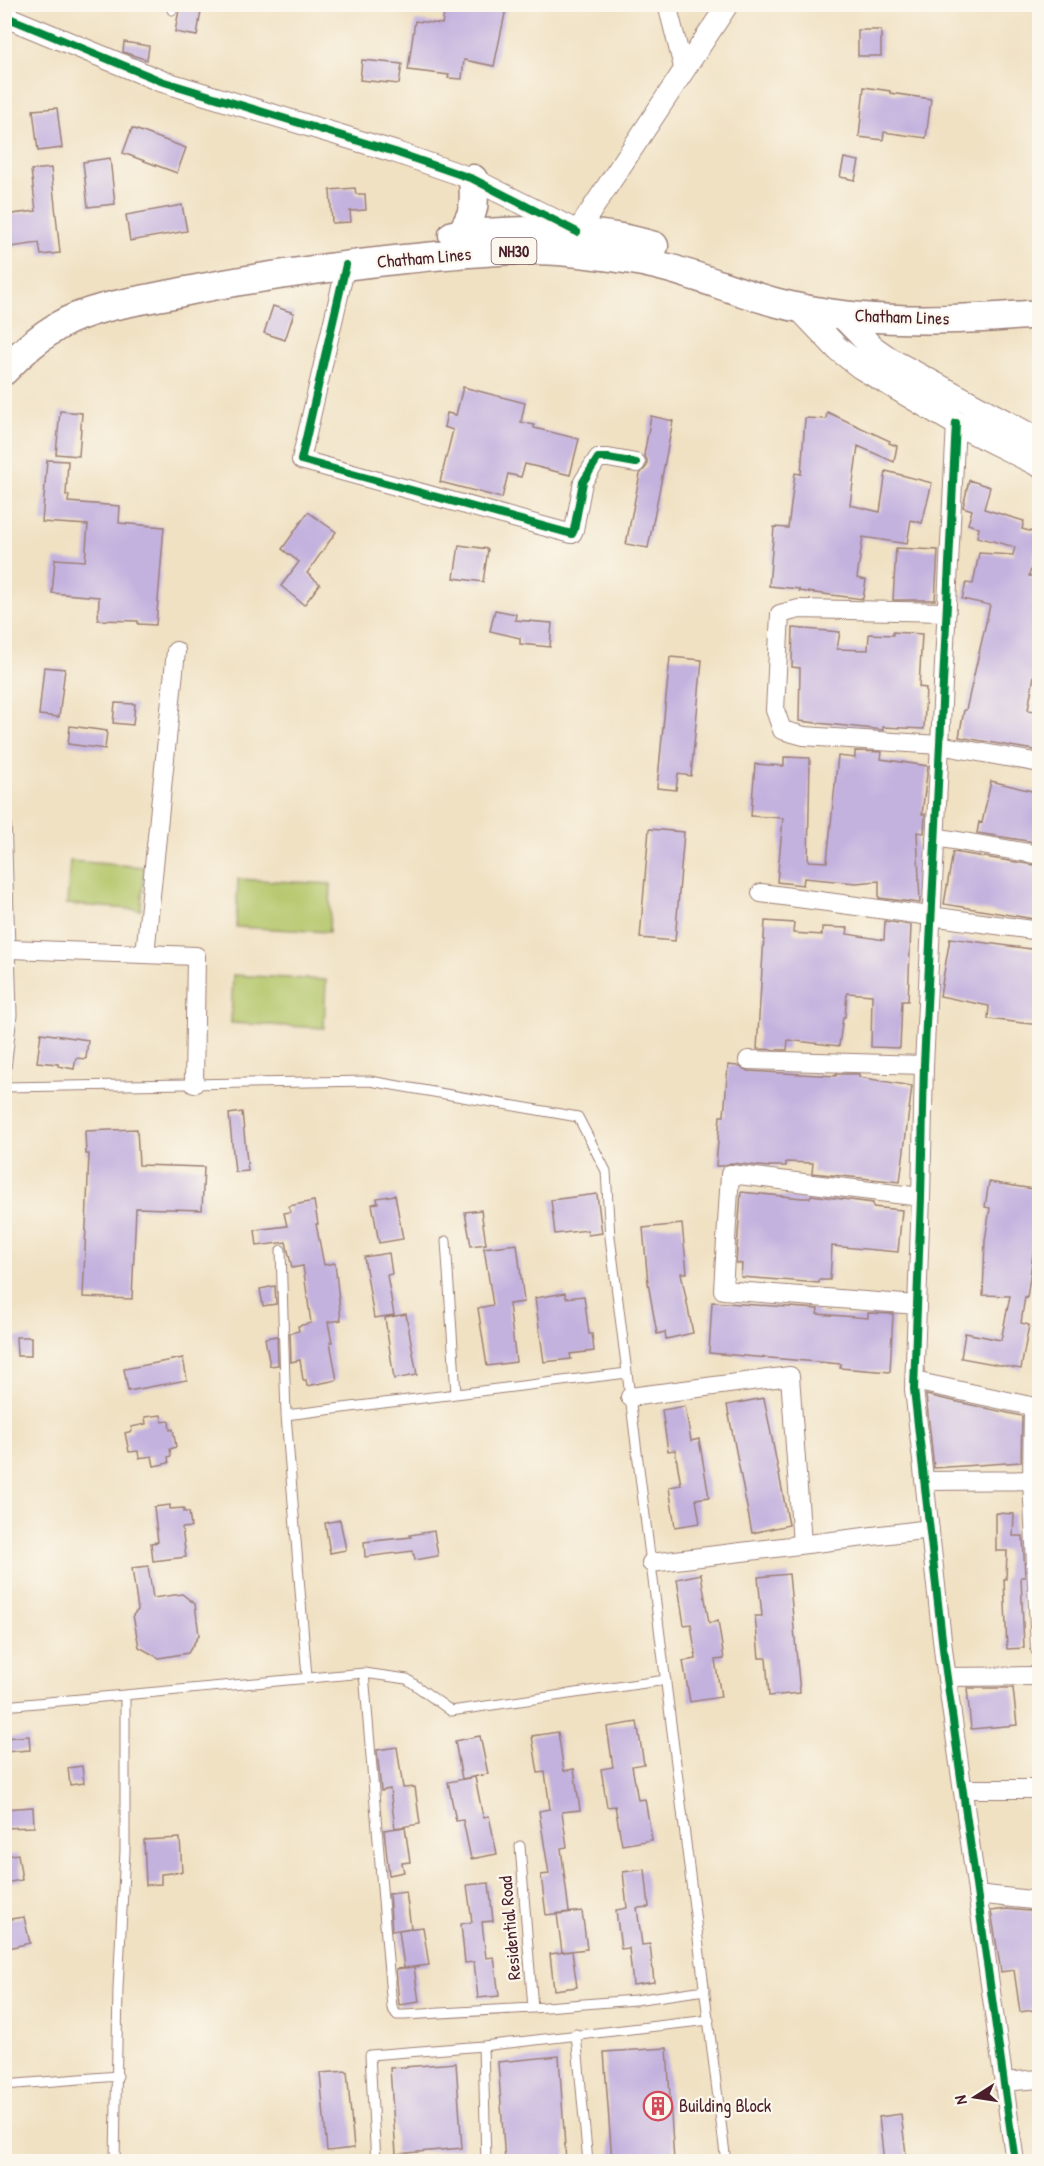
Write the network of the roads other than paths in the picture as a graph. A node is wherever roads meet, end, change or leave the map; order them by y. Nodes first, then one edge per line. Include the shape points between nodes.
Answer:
1 (667, 4) edge
2 (728, 4) edge
3 (4, 16) edge
4 (684, 72) junction
5 (473, 179) junction
6 (460, 235) junction
7 (575, 242) junction
8 (346, 265) junction
9 (1040, 297) edge
10 (799, 308) junction
11 (840, 314) junction
12 (1040, 314) edge
13 (4, 348) edge
14 (4, 371) edge
15 (956, 423) junction
16 (1040, 441) edge
17 (636, 463) dead end
18 (1040, 465) edge
19 (947, 612) junction
20 (177, 651) dead end
21 (939, 746) junction
22 (4, 750) edge
23 (1040, 763) edge
24 (935, 837) junction
25 (1040, 855) edge
26 (760, 893) dead end
27 (932, 918) junction
28 (1040, 931) edge
29 (10, 949) junction
30 (145, 954) junction
31 (748, 1060) dead end
32 (924, 1065) junction
33 (194, 1084) junction
34 (4, 1087) edge
35 (921, 1197) junction
36 (446, 1240) dead end
37 (281, 1250) dead end
38 (917, 1305) junction
39 (627, 1373) junction
40 (914, 1381) junction
41 (456, 1394) junction
42 (630, 1397) junction
43 (1036, 1407) edge
44 (286, 1415) junction
45 (924, 1480) junction
46 (1036, 1480) edge
47 (930, 1529) junction
48 (802, 1544) junction
49 (651, 1563) junction
50 (1038, 1570) edge
51 (1040, 1649) edge
52 (364, 1673) junction
53 (1040, 1676) edge
54 (307, 1677) junction
55 (947, 1677) junction
56 (666, 1680) junction
57 (125, 1696) junction
58 (4, 1706) edge
59 (963, 1789) junction
60 (1040, 1789) edge
61 (520, 1846) dead end
62 (977, 1894) junction
63 (1040, 1901) edge
64 (705, 1990) junction
65 (534, 2008) junction
66 (709, 2020) junction
67 (576, 2034) junction
68 (483, 2046) junction
69 (118, 2076) junction
70 (1040, 2079) edge
71 (1004, 2082) junction
72 (4, 2085) edge
73 (115, 2162) edge
74 (376, 2162) edge
75 (486, 2162) edge
76 (588, 2162) edge
77 (726, 2162) edge
78 (1015, 2162) edge

1 - 4 street
2 - 4 street
3 - 5 street via 161,81
4 - 7 street
5 - 6 highway via 472,216
5 - 7 street
6 - 7 highway, Chatham Lines / NH30 via 509,231
6 - 13 highway, Chatham Lines / NH30 via 262,259 87,296 36,320
7 - 8 highway, Chatham Lines / NH30 via 533,250
7 - 9 highway, Chatham Lines / NH30 via 644,243 815,294 915,302
7 - 10 highway, Chatham Lines / NH30
8 - 14 highway, Chatham Lines / NH30 via 243,280 88,313 42,337
8 - 17 street via 302,460 572,534 583,482 598,458
10 - 11 highway, Chatham Lines / NH30
10 - 15 main road via 861,367
11 - 12 highway, Chatham Lines / NH30 via 891,319 977,319
11 - 16 main road via 872,347 892,361
15 - 18 main road
15 - 19 street
19 - 21 street
19 - 21 street via 799,609 780,614 775,710 782,730 804,736
20 - 30 street
21 - 23 street
21 - 24 street
22 - 29 lane
24 - 25 street
24 - 27 street
26 - 27 street
27 - 28 street
27 - 32 street
29 - 30 street
29 - 34 lane via 12,1015
30 - 33 street via 196,956
31 - 32 street
32 - 35 street
33 - 34 lane
33 - 39 lane via 370,1081 578,1117 606,1172
35 - 38 street
35 - 38 street via 730,1174 723,1290
36 - 41 lane
37 - 44 lane
38 - 40 street
39 - 41 lane
39 - 42 lane
40 - 43 street
40 - 45 street
41 - 44 lane
42 - 48 street via 790,1376
42 - 49 lane
43 - 46 street
44 - 54 lane
45 - 46 street
45 - 47 street
46 - 50 street
47 - 48 street
47 - 55 street
48 - 49 street
49 - 56 lane
50 - 51 street
52 - 54 lane
52 - 56 lane via 407,1679 452,1711
52 - 65 lane via 392,2008 397,2015
53 - 55 street
54 - 57 lane
55 - 59 street
56 - 64 lane
57 - 58 lane
57 - 69 lane
59 - 60 street
59 - 62 street
61 - 65 lane, Residential Road
62 - 63 street
62 - 71 street
64 - 65 lane
64 - 66 lane
66 - 67 lane
66 - 77 lane
67 - 68 lane
67 - 76 lane
68 - 74 lane via 370,2055
68 - 75 lane
69 - 72 lane
69 - 73 lane
70 - 71 street
71 - 78 street

